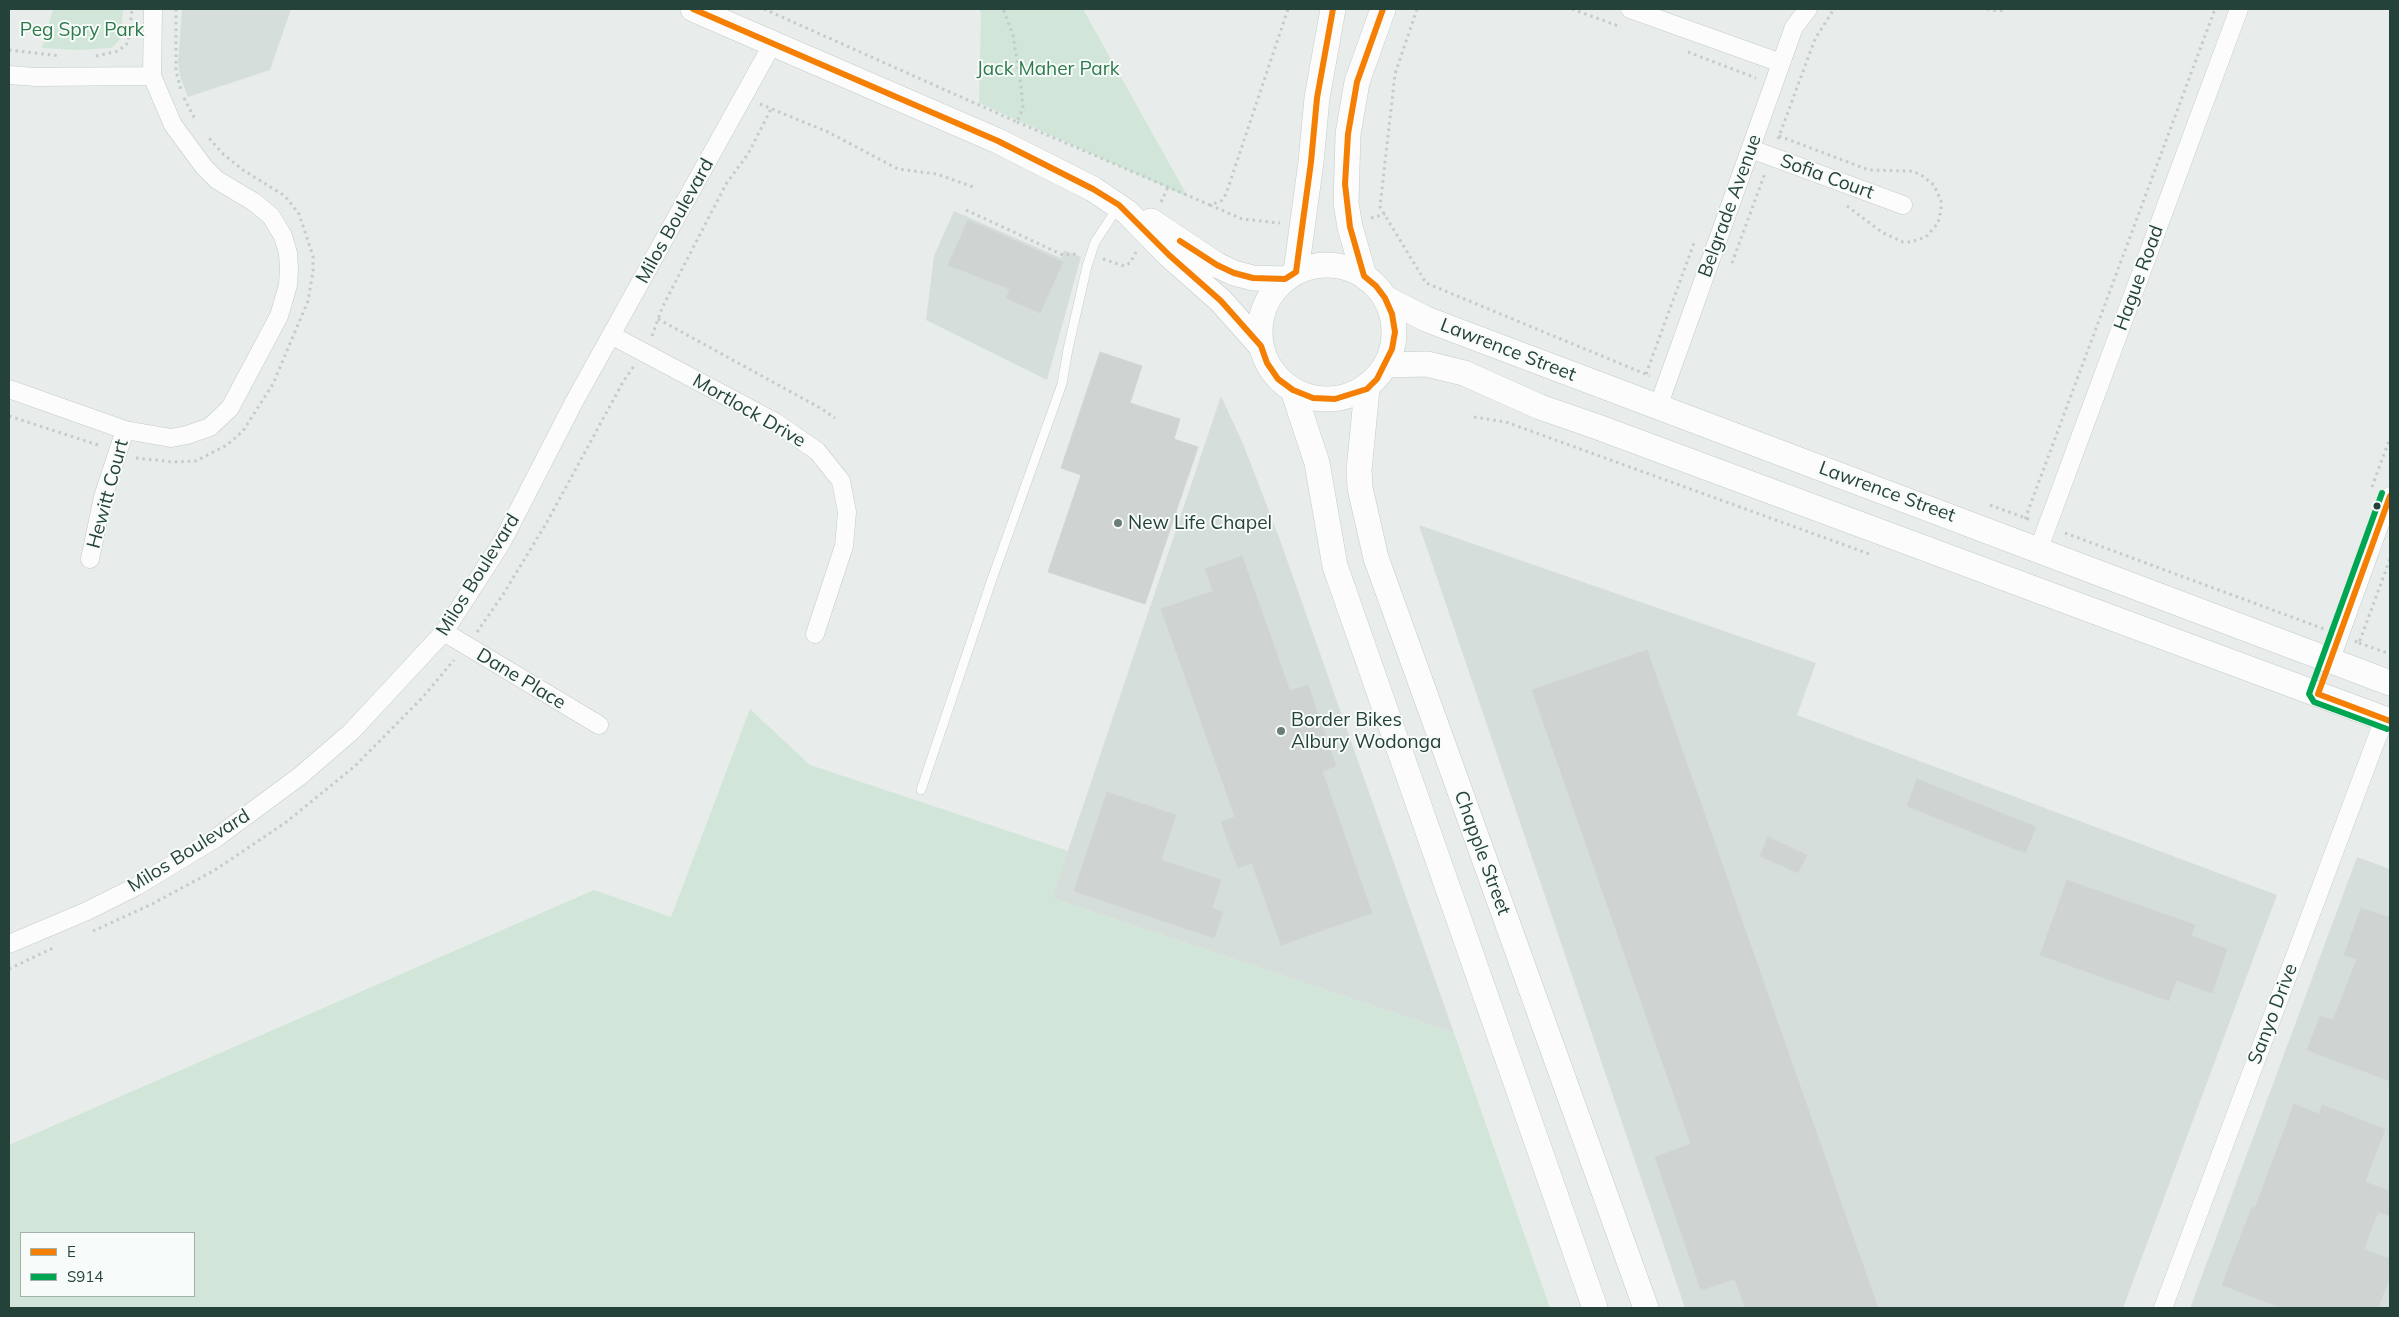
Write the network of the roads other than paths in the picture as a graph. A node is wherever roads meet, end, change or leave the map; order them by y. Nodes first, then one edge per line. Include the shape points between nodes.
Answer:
1 (153, 9) edge
2 (693, 9) edge
3 (1334, 9) edge
4 (1383, 9) edge
5 (1630, 9) edge
6 (1808, 9) edge
7 (2239, 9) edge
8 (773, 43) junction
9 (1781, 63) junction
10 (9, 74) edge
11 (152, 76) junction
12 (1752, 148) junction
13 (1903, 204) dead end
14 (1123, 208) junction
15 (1290, 275) junction
16 (1364, 276) junction
17 (1385, 298) junction
18 (611, 335) junction
19 (1261, 346) junction
20 (1386, 365) junction
21 (9, 389) edge
22 (1367, 389) junction
23 (1293, 390) junction
24 (1658, 407) junction
25 (125, 430) junction
26 (1646, 446) junction
27 (2390, 496) edge
28 (2039, 548) junction
29 (90, 559) dead end
30 (444, 632) junction
31 (815, 634) dead end
32 (2331, 660) junction
33 (2390, 683) edge
34 (2318, 694) junction
35 (2388, 714) edge
36 (599, 725) dead end
37 (921, 790) dead end
38 (9, 944) edge
39 (1595, 1308) edge
40 (1646, 1308) edge
41 (2163, 1308) edge

1 - 11 street
2 - 8 street
3 - 15 street
4 - 16 street via 1358,82 1348,144 1346,203
5 - 9 street
6 - 9 street, Belgrade Avenue via 1794,27
7 - 28 street, Hague Road
8 - 14 street via 998,141 1086,185
8 - 18 street, Milos Boulevard
9 - 12 street, Belgrade Avenue
10 - 11 street
11 - 25 street via 173,125 204,167 271,216 283,236 290,269 279,316 242,388 219,421 201,431 171,438
12 - 13 street, Sofia Court
12 - 24 street, Belgrade Avenue
14 - 15 street via 1153,222 1217,266 1234,273 1253,278
14 - 19 street via 1169,256 1221,301
14 - 37 lane via 1095,242 1062,384
15 - 16 street via 1312,266 1330,265 1348,268
15 - 19 street via 1265,304 1260,324
16 - 17 street
17 - 20 street via 1395,332
17 - 24 street, Lawrence Street via 1426,319
18 - 30 street, Milos Boulevard via 502,542
18 - 31 street, Mortlock Drive via 775,422 817,451 841,480 847,512 844,546
19 - 23 street via 1267,364 1278,379
20 - 22 street
20 - 26 street, Lawrence Street via 1427,364 1464,373 1540,407
21 - 25 street
22 - 23 street via 1335,399 1313,398
22 - 40 street, Chapple Street via 1359,470 1376,558
23 - 39 street via 1317,463 1335,566
24 - 26 street
24 - 28 street, Lawrence Street
25 - 29 street, Hewitt Court via 103,497
26 - 34 street, Lawrence Street
27 - 32 street
28 - 32 street, Lawrence Street
30 - 36 street, Dane Place
30 - 38 street, Milos Boulevard via 352,732 300,776 216,838 137,886
32 - 33 street, Lawrence Street
32 - 34 street
34 - 35 street, Lawrence Street
35 - 41 street, Sanyo Drive

